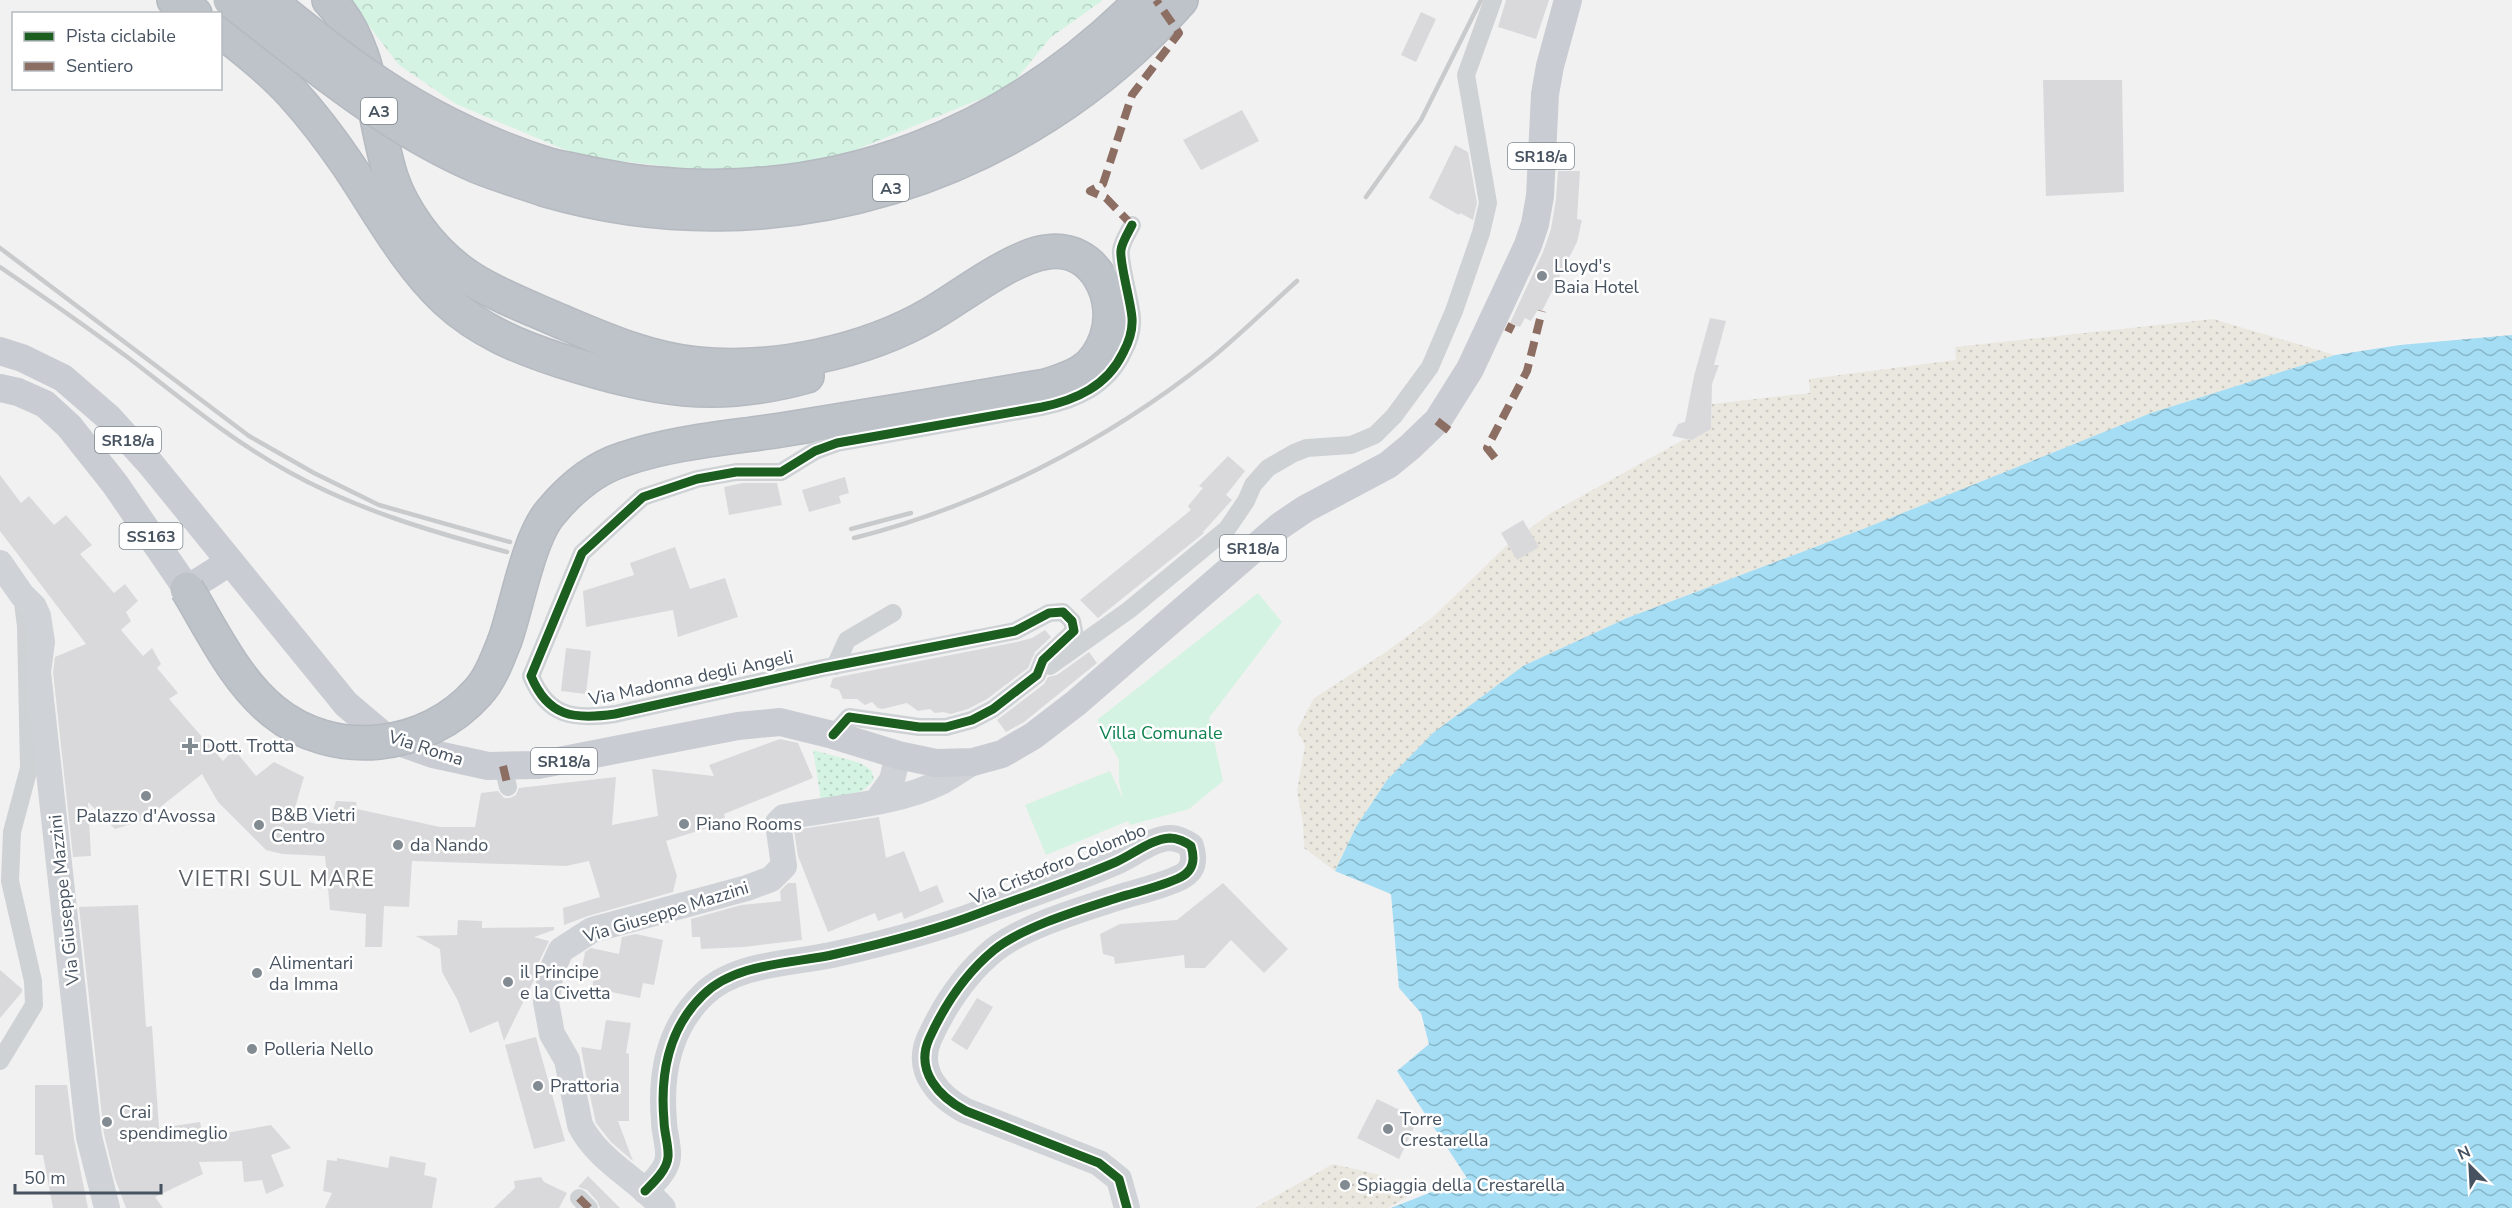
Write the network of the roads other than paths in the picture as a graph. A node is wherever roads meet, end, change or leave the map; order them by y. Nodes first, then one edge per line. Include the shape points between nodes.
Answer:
1 (174, 0) edge
2 (230, 0) edge
3 (268, 0) edge
4 (329, 0) edge
5 (1142, 0) edge
6 (1181, 0) edge
7 (1492, 0) edge
8 (1568, 0) edge
9 (192, 12) edge
10 (222, 32) edge
11 (549, 178) junction
12 (1132, 225) dead end
13 (927, 316) junction
14 (0, 351) edge
15 (0, 388) edge
16 (230, 562) junction
17 (0, 563) edge
18 (187, 589) junction
19 (22, 596) junction
20 (893, 613) dead end
21 (834, 666) junction
22 (1037, 675) junction
23 (833, 735) junction
24 (898, 755) junction
25 (973, 762) junction
26 (877, 801) junction
27 (0, 1060) edge
28 (656, 1201) edge
29 (107, 1208) edge
30 (1127, 1208) edge

1 - 9 highway
2 - 11 highway, A3, bridge via 356,97 404,127 475,165
3 - 11 highway, A3, bridge via 361,72 424,111 508,152
4 - 13 highway via 342,13 360,46 391,177 405,210 442,257 486,289 618,346 654,358 700,365 783,362 848,349 883,338
5 - 11 highway, A3 via 1078,59 1015,103 935,142 849,171 715,186
6 - 11 highway, A3 via 1097,81 1030,128 959,162 864,196 781,210 657,212 618,206
7 - 22 street, Via Madonna degli Angeli via 1466,75 1488,203 1454,311 1430,367 1376,435 1351,445 1307,448 1268,468 1227,529 1102,630
8 - 25 main road, SR18/a via 1545,94 1535,224 1470,369 1438,420 1388,465 1280,526 1034,736 1002,754
10 - 13 highway via 314,118 414,265 447,301 480,325 529,350 654,387 732,390 776,385 872,354 892,346
12 - 21 street, Via Madonna degli Angeli via 1120,251 1132,331 1119,362 1097,385 1065,402 837,443 815,451 781,472 736,472 643,497 582,553 531,676 538,694 548,704 586,717
13 - 18 highway, bridge via 1012,265 1055,251 1083,259 1095,269 1111,305 1111,325 1094,361 1080,374 1046,386 669,448 623,459 599,470 556,506 538,531 506,640 480,690 444,722 419,734 386,741 326,740 294,726 272,710 239,673
14 - 16 main road, Via Roma / SR18/a via 63,378 88,399 148,462
15 - 18 main road, SS163 via 45,404 69,426 115,484
16 - 18 main road
16 - 23 main road, Via Roma / SR18/a via 346,704 386,736 488,766 506,777 538,765 738,726 780,722
17 - 19 street, Via Giuseppe Mazzini
19 - 27 street via 29,768 12,832 10,882 33,981 34,1005
19 - 29 street, Via Giuseppe Mazzini via 34,607 41,628 39,684 89,1137
20 - 21 street via 847,640
21 - 22 street, Via Madonna degli Angeli via 1015,631 1048,613 1063,612 1072,621 1074,631 1043,660
22 - 23 street, Via Madonna degli Angeli via 972,720 946,727 920,727 849,717
23 - 24 main road, Via Roma / SR18/a
24 - 25 main road, Via Roma / SR18/a via 936,763
24 - 26 street via 892,780
25 - 26 street, Via Giuseppe Mazzini via 933,785
26 - 28 street, Via Giuseppe Mazzini via 784,817 778,823 784,866 771,879 592,930 561,950 551,972 546,1002 552,1034 567,1060 580,1125 597,1148
28 - 30 street, Via Cristoforo Colombo via 668,1158 662,1098 665,1067 670,1046 688,1012 704,993 751,970 879,944 966,918 1171,838 1191,846 1194,862 1188,872 1032,929 995,949 954,995 925,1048 932,1083 950,1102 1099,1163 1119,1179

